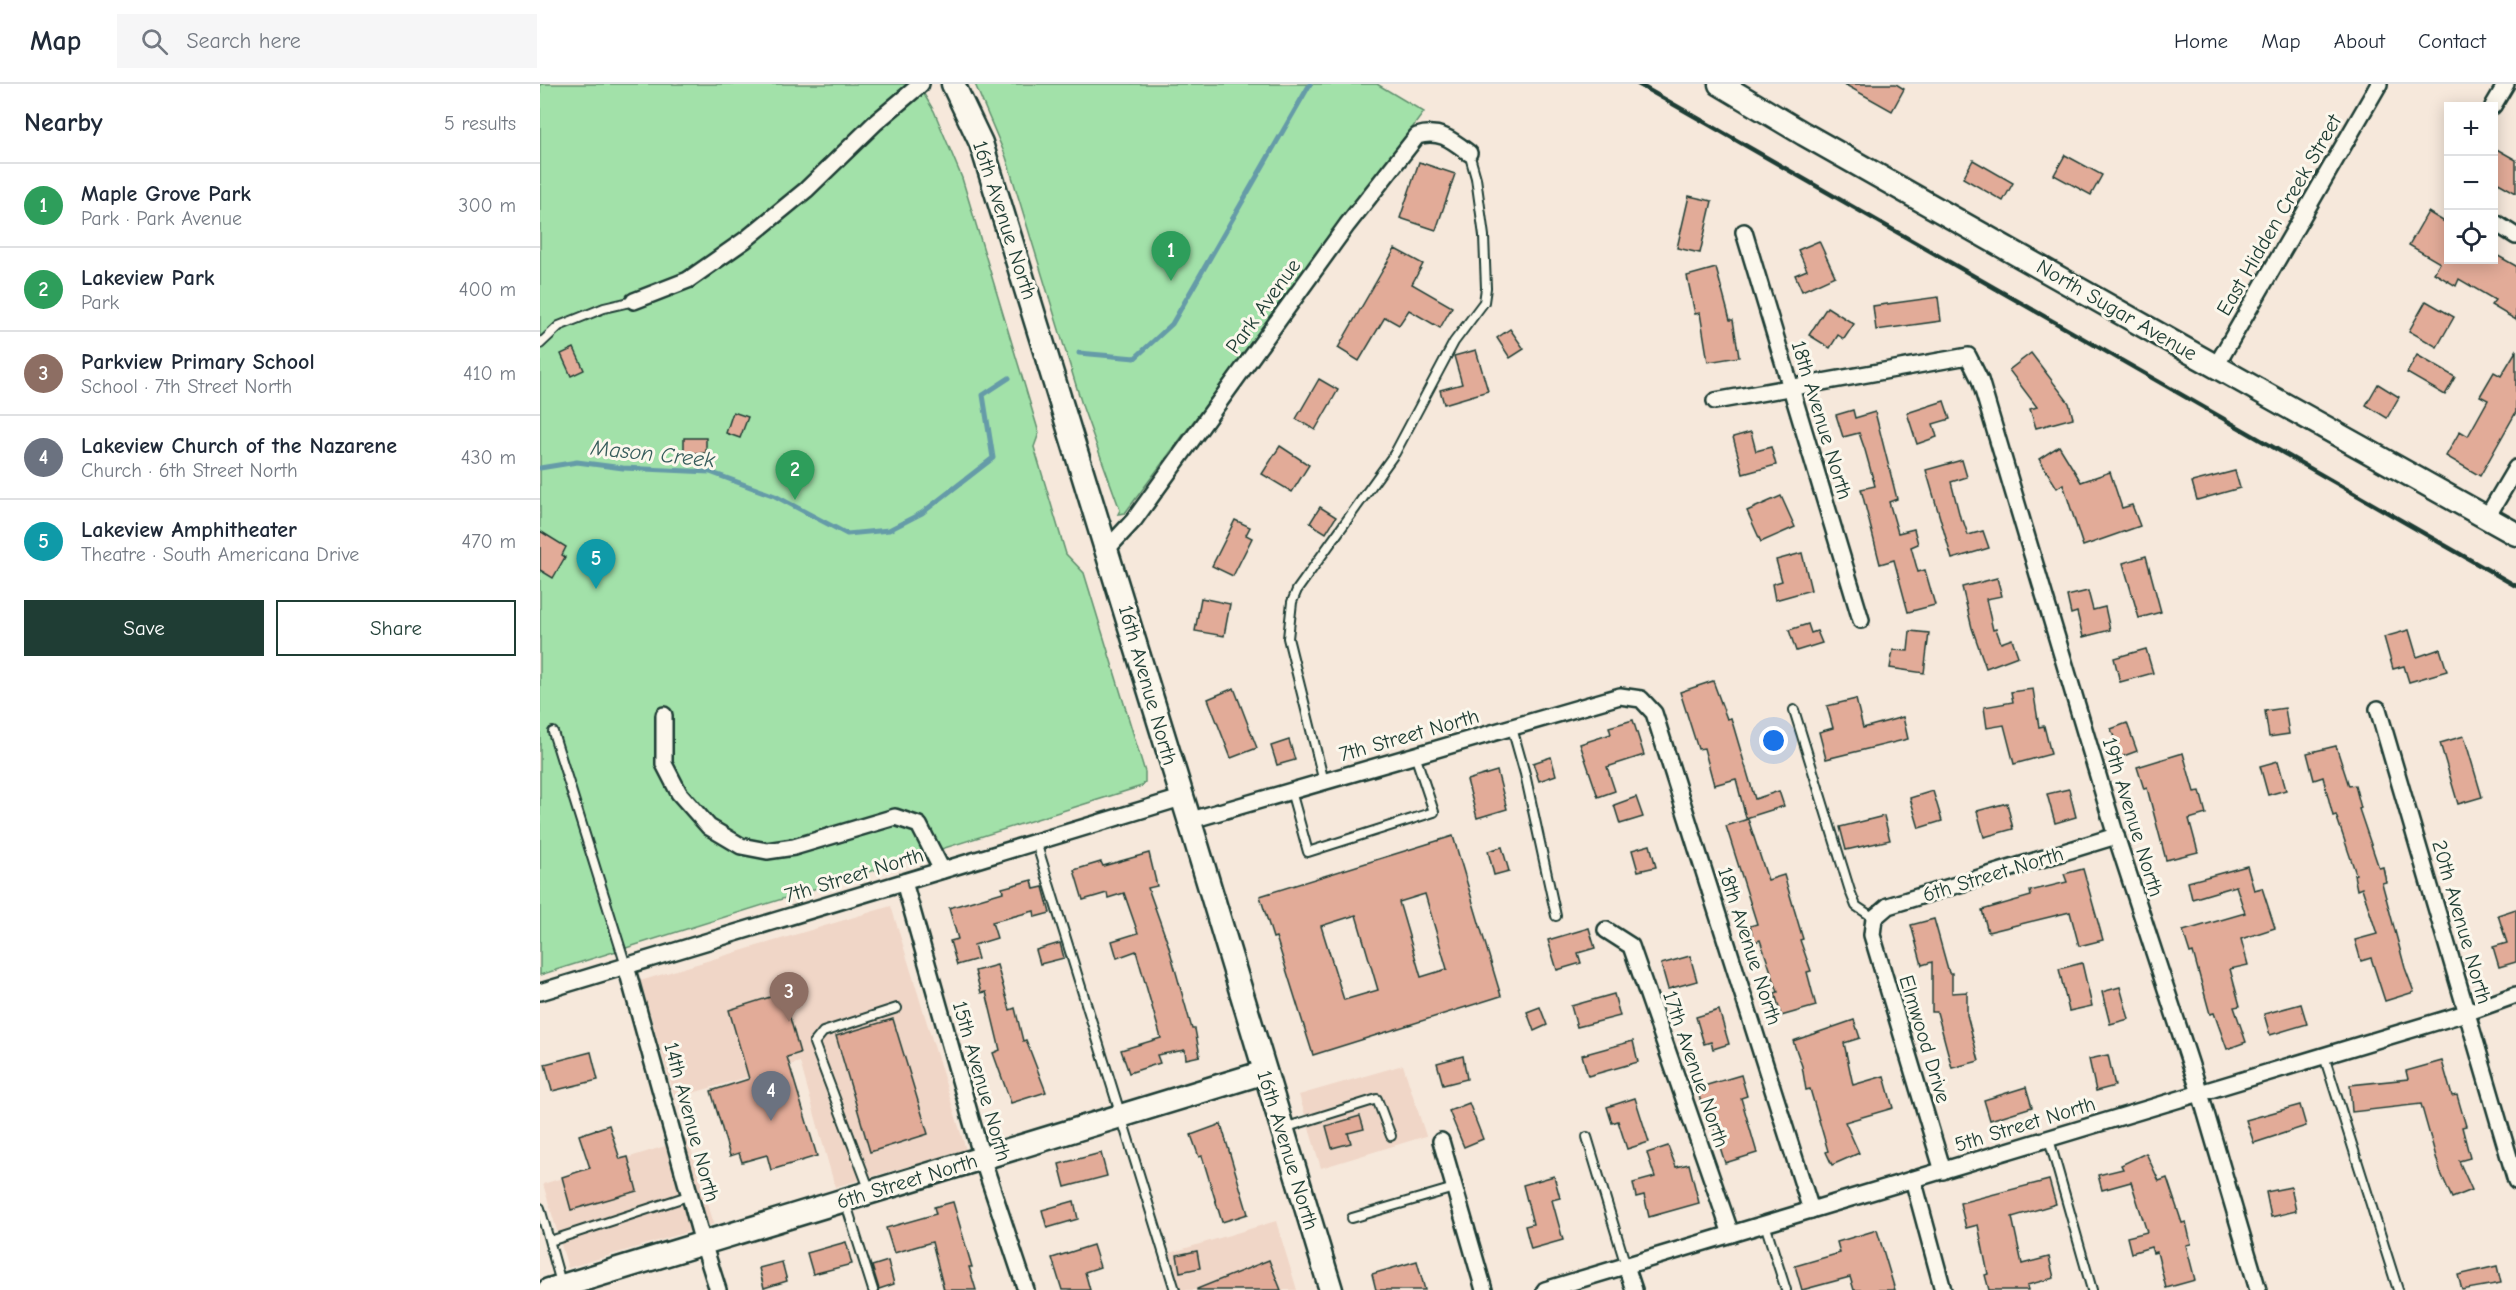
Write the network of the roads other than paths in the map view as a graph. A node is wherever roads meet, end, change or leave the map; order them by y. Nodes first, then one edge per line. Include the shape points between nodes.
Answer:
1 (921, 84) edge
2 (953, 84) edge
3 (1720, 84) edge
4 (2379, 84) edge
5 (2506, 84) edge
6 (2495, 102) edge
7 (1469, 153) joint
8 (2498, 225) edge
9 (1744, 232) dead end
10 (2516, 236) edge
11 (634, 301) joint
12 (540, 344) edge
13 (2216, 366) junction
14 (1791, 388) junction
15 (1715, 401) dead end
16 (2516, 468) edge
17 (2487, 517) junction
18 (2516, 534) edge
19 (1108, 548) junction
20 (1861, 620) dead end
21 (1641, 699) joint
22 (2378, 709) dead end
23 (1794, 710) dead end
24 (664, 715) dead end
25 (1512, 728) junction
26 (553, 732) dead end
27 (1414, 755) junction
28 (1324, 782) junction
29 (1291, 791) junction
30 (1181, 798) junction
31 (1188, 821) junction
32 (2116, 836) junction
33 (1036, 842) junction
34 (942, 870) junction
35 (904, 882) junction
36 (1556, 916) dead end
37 (1874, 918) junction
38 (1606, 930) dead end
39 (626, 966) junction
40 (540, 992) edge
41 (2516, 995) edge
42 (897, 1008) dead end
43 (2466, 1013) junction
44 (2324, 1056) junction
45 (1265, 1072) junction
46 (2200, 1093) junction
47 (1122, 1116) junction
48 (1282, 1128) junction
49 (1391, 1136) dead end
50 (1587, 1137) dead end
51 (2049, 1139) junction
52 (1441, 1141) dead end
53 (982, 1158) junction
54 (1943, 1171) junction
55 (1913, 1179) junction
56 (2516, 1181) edge
57 (1454, 1188) junction
58 (870, 1192) junction
59 (691, 1195) junction
60 (845, 1200) junction
61 (540, 1208) edge
62 (1811, 1210) junction
63 (1352, 1218) dead end
64 (1765, 1224) junction
65 (1731, 1234) junction
66 (550, 1241) junction
67 (703, 1243) junction
68 (1626, 1266) junction
69 (558, 1289) edge
70 (718, 1290) edge
71 (873, 1290) edge
72 (1026, 1290) edge
73 (1176, 1290) edge
74 (1331, 1290) edge
75 (1484, 1290) edge
76 (1545, 1290) edge
77 (1634, 1290) edge
78 (1786, 1290) edge
79 (1943, 1290) edge
80 (2092, 1290) edge
81 (2258, 1290) edge
82 (2398, 1290) edge

1 - 11 street via 806,190 745,240 688,280
2 - 19 street, 16th Avenue North via 981,143
3 - 13 street, North Sugar Avenue
4 - 13 street, East Hidden Creek Street
5 - 6 street
7 - 19 street, Park Avenue via 1449,137 1430,132 1417,136 1347,225 1134,520
7 - 28 lane via 1484,236 1484,302 1454,342 1395,453 1292,602 1288,638
8 - 10 street
9 - 14 street, 18th Avenue North
11 - 12 lane via 559,326
13 - 17 street, North Sugar Avenue
14 - 15 street
14 - 20 street, 18th Avenue North
14 - 32 street, 19th Avenue North via 1968,356 1980,380
16 - 17 street
17 - 18 street, North Sugar Avenue
19 - 30 street, 16th Avenue North
21 - 25 street, 7th Street North via 1620,696
21 - 62 street, 18th Avenue North via 1654,713
22 - 43 street, 20th Avenue North
23 - 37 lane via 1850,891 1856,906
24 - 34 street via 664,764 679,793 709,827 741,846 767,851 794,847 895,817 919,825
25 - 27 street, 7th Street North
25 - 36 lane via 1526,774
26 - 39 lane
27 - 28 street, 7th Street North
27 - 29 lane via 1434,813 1308,852
28 - 29 street, 7th Street North
29 - 31 street, 7th Street North
30 - 31 street, 16th Avenue North
30 - 33 street, 7th Street North
31 - 45 street, 16th Avenue North
32 - 37 street, 6th Street North via 1888,906
32 - 46 street, 19th Avenue North
33 - 34 street, 7th Street North
33 - 47 lane
34 - 35 street, 7th Street North
35 - 39 street, 7th Street North
35 - 53 street, 15th Avenue North
37 - 54 street, Elmwood Drive via 1872,935
38 - 65 street, 17th Avenue North via 1631,946
39 - 40 street, 7th Street North
39 - 59 street, 14th Avenue North
41 - 43 street, 5th Street North
42 - 58 lane via 823,1032 814,1043
43 - 44 street, 5th Street North
43 - 56 street, 20th Avenue North
44 - 46 street, 5th Street North
44 - 82 lane
45 - 47 street, 6th Street North
45 - 48 street, 16th Avenue North
46 - 51 street, 5th Street North
46 - 81 street, 19th Avenue North
47 - 53 street, 6th Street North
47 - 73 lane
48 - 49 lane via 1377,1099
48 - 74 street, 16th Avenue North
50 - 68 lane
51 - 54 street, 5th Street North
51 - 80 lane
52 - 57 street
53 - 58 street, 6th Street North
53 - 72 street, 15th Avenue North
54 - 55 street, 5th Street North
55 - 62 street, 5th Street North
55 - 79 street
57 - 63 lane
57 - 75 street
58 - 60 street, 6th Street North
59 - 66 lane
59 - 67 street, 14th Avenue North
60 - 67 street, 6th Street North
60 - 71 lane
61 - 66 lane
62 - 64 street, 5th Street North
64 - 65 street, 5th Street North
64 - 78 lane
65 - 68 street, 5th Street North
66 - 69 lane
67 - 69 street, 6th Street North
67 - 70 street, 14th Avenue North
68 - 76 street, 5th Street North
68 - 77 street

